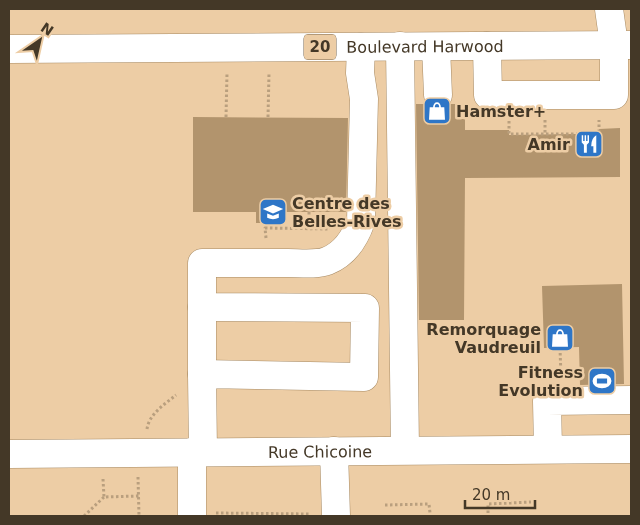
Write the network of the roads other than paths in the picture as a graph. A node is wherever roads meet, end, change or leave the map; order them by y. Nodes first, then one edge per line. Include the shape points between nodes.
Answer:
1 (609, 9) edge
2 (623, 45) edge
3 (400, 46) junction
4 (487, 46) junction
5 (360, 47) junction
6 (436, 47) junction
7 (9, 49) edge
8 (438, 94) dead end
9 (202, 307) junction
10 (202, 374) junction
11 (631, 400) edge
12 (548, 449) junction
13 (631, 449) edge
14 (405, 450) junction
15 (334, 451) junction
16 (198, 452) junction
17 (9, 454) edge
18 (201, 515) edge
19 (336, 516) edge

1 - 2 main road
2 - 4 main road, Boulevard Harwood / 20
2 - 4 main road via 614,95 488,95
3 - 5 main road, Boulevard Harwood / 20
3 - 6 main road, Boulevard Harwood / 20
3 - 14 main road
4 - 6 main road, Boulevard Harwood / 20
5 - 7 main road, Boulevard Harwood / 20
5 - 9 main road via 364,99 361,221 357,232 347,247 325,262 202,263
6 - 8 main road
9 - 10 main road
9 - 10 main road via 366,308 364,377
10 - 16 main road
11 - 12 main road via 547,401
12 - 13 main road, Rue Chicoine
12 - 14 main road, Rue Chicoine
14 - 15 main road, Rue Chicoine
15 - 16 main road, Rue Chicoine
15 - 19 main road
16 - 17 main road, Rue Chicoine
16 - 18 main road

